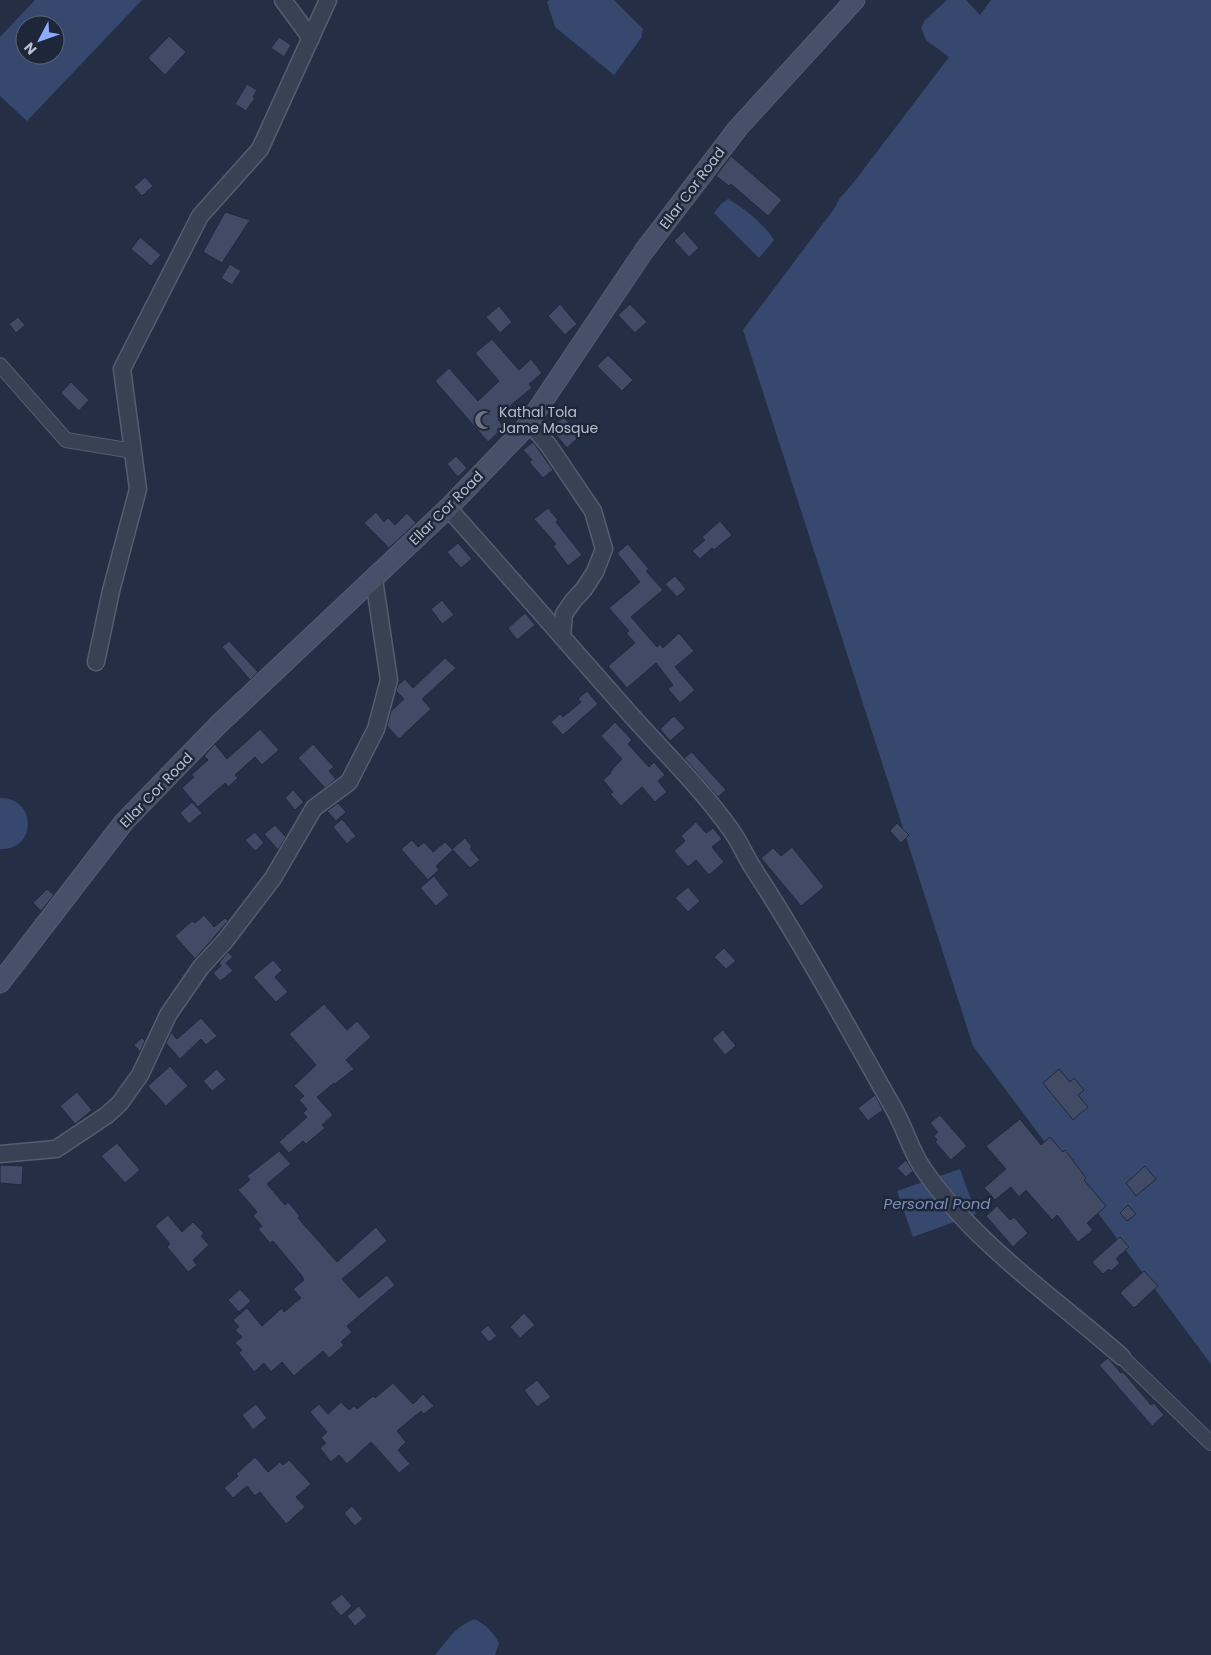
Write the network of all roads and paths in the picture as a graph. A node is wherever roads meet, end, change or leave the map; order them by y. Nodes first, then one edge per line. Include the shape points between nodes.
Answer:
1 (283, 0) edge
2 (328, 0) edge
3 (855, 0) edge
4 (311, 38) junction
5 (0, 365) edge
6 (535, 429) dead end
7 (133, 451) junction
8 (448, 508) junction
9 (374, 579) junction
10 (562, 636) junction
11 (96, 662) dead end
12 (0, 983) edge
13 (0, 1154) edge
14 (1122, 1357) joint
15 (1211, 1443) edge

1 - 4 street
2 - 4 street
3 - 8 main road, Ellar Cor Road via 738,128 644,251 525,428
4 - 7 street via 260,149 200,216 122,369
5 - 7 street via 66,440
6 - 10 street via 592,511 604,549 595,572 564,614
7 - 11 street via 138,489
8 - 9 main road, Ellar Cor Road
8 - 10 street
9 - 12 main road, Ellar Cor Road via 219,724 124,822
9 - 13 street via 389,680 376,729 349,782 314,808 273,878 225,942 201,967 168,1015 140,1075 120,1103 56,1150
10 - 14 street via 670,756 732,831 827,988 919,1162 944,1196 992,1249
14 - 15 street

